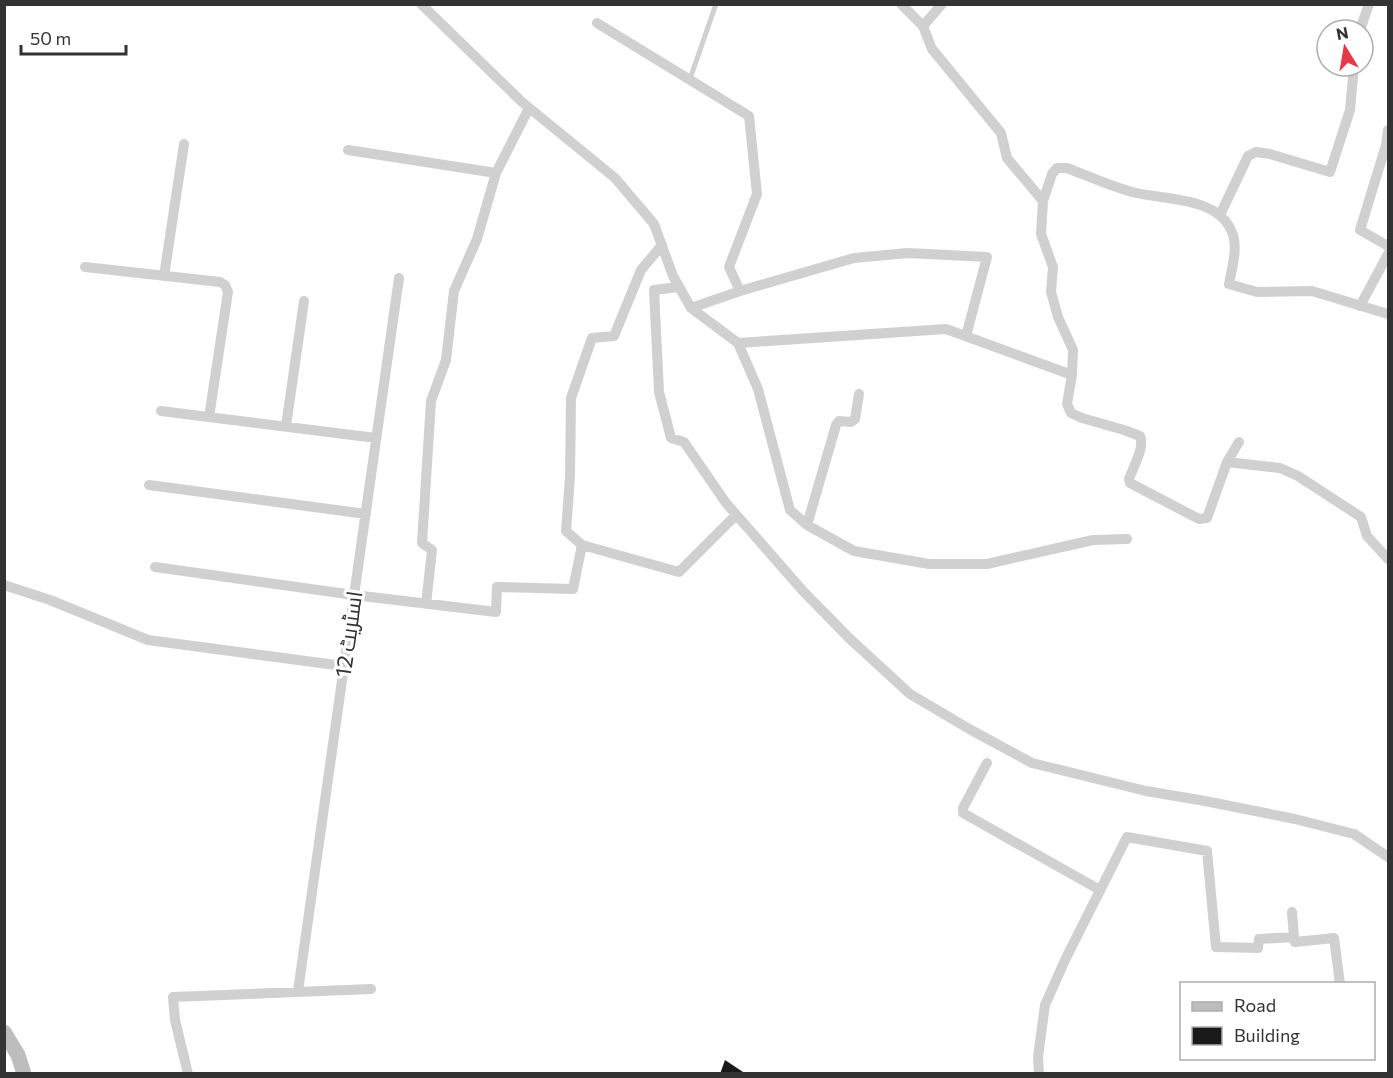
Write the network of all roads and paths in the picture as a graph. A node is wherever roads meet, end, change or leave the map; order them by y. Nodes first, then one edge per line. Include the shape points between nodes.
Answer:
1 (421, 4) edge
2 (716, 4) edge
3 (901, 4) edge
4 (942, 4) edge
5 (597, 23) dead end
6 (923, 26) junction
7 (1353, 78) edge
8 (690, 80) junction
9 (529, 108) junction
10 (1389, 130) edge
11 (184, 144) dead end
12 (348, 150) dead end
13 (496, 173) junction
14 (1043, 201) junction
15 (1220, 215) junction
16 (662, 246) junction
17 (1389, 246) edge
18 (1389, 254) edge
19 (85, 267) dead end
20 (164, 276) junction
21 (399, 278) dead end
22 (679, 287) junction
23 (740, 291) junction
24 (304, 301) dead end
25 (1360, 306) junction
26 (691, 308) junction
27 (1389, 314) edge
28 (966, 336) junction
29 (738, 343) junction
30 (1072, 375) junction
31 (859, 394) dead end
32 (161, 411) dead end
33 (210, 417) junction
34 (286, 426) junction
35 (376, 438) junction
36 (1239, 442) dead end
37 (1227, 462) junction
38 (149, 485) dead end
39 (366, 514) junction
40 (736, 515) junction
41 (807, 525) junction
42 (1127, 539) dead end
43 (582, 545) junction
44 (1389, 559) edge
45 (155, 567) dead end
46 (4, 585) edge
47 (354, 595) junction
48 (426, 604) junction
49 (344, 666) junction
50 (987, 764) dead end
51 (1389, 857) edge
52 (1100, 890) junction
53 (1292, 912) dead end
54 (1294, 937) junction
55 (1340, 982) edge
56 (371, 988) dead end
57 (298, 991) junction
58 (4, 1032) edge
59 (24, 1074) edge
60 (188, 1074) edge
61 (1039, 1074) edge

1 - 9 street
2 - 8 lane
3 - 6 street
4 - 6 street
5 - 8 street
6 - 14 street via 932,48 1001,133 1007,158
7 - 15 street via 1350,110 1330,172 1256,152 1248,156
8 - 23 street via 750,116 757,194 729,267
9 - 13 street
9 - 16 street via 615,178 654,224
10 - 17 street via 1360,230
11 - 20 street
12 - 13 street
13 - 48 street via 477,239 454,291 446,360 431,401 422,543 432,550
14 - 15 street via 1052,174 1057,168 1067,168 1132,192 1198,204
14 - 30 street via 1041,234 1053,267 1051,292 1073,350
15 - 25 street via 1231,230 1234,244 1229,284 1257,292 1312,291
16 - 22 street
16 - 43 street via 641,270 614,336 592,338 572,398 566,531
18 - 25 street
19 - 20 street
20 - 33 street via 220,282 228,292
21 - 35 street, اسٹریٹ 12
22 - 26 street
22 - 40 street via 654,290 659,392 671,438 684,442
23 - 26 street
23 - 28 street via 855,258 908,253 987,257
24 - 34 street
25 - 27 street
26 - 29 street
28 - 29 street via 946,328
28 - 30 street
29 - 41 street via 758,389 790,510
30 - 37 street via 1067,404 1071,413 1142,439 1129,479 1132,485 1199,519 1207,518
31 - 41 street via 855,419 836,424
32 - 33 street
33 - 34 street
34 - 35 street
35 - 39 street, اسٹریٹ 12
36 - 37 street
37 - 44 street via 1280,468 1298,476 1361,517 1367,536
38 - 39 street
39 - 47 street, اسٹریٹ 12
40 - 43 street via 679,572
40 - 51 street via 802,591 910,694 1032,763 1354,834
41 - 42 street via 854,551 929,564 987,564 1093,540
43 - 48 street via 573,589 496,587 496,612
45 - 47 street
46 - 49 street via 148,639
47 - 48 street
47 - 49 street, اسٹریٹ 12
49 - 57 street, اسٹریٹ 12
50 - 52 street via 963,813
52 - 54 street via 1127,837 1207,851 1216,947 1258,948 1259,939
52 - 61 street via 1045,1005
53 - 54 street
54 - 55 street via 1295,942 1334,938
56 - 57 street
57 - 60 street via 173,997
58 - 59 street

